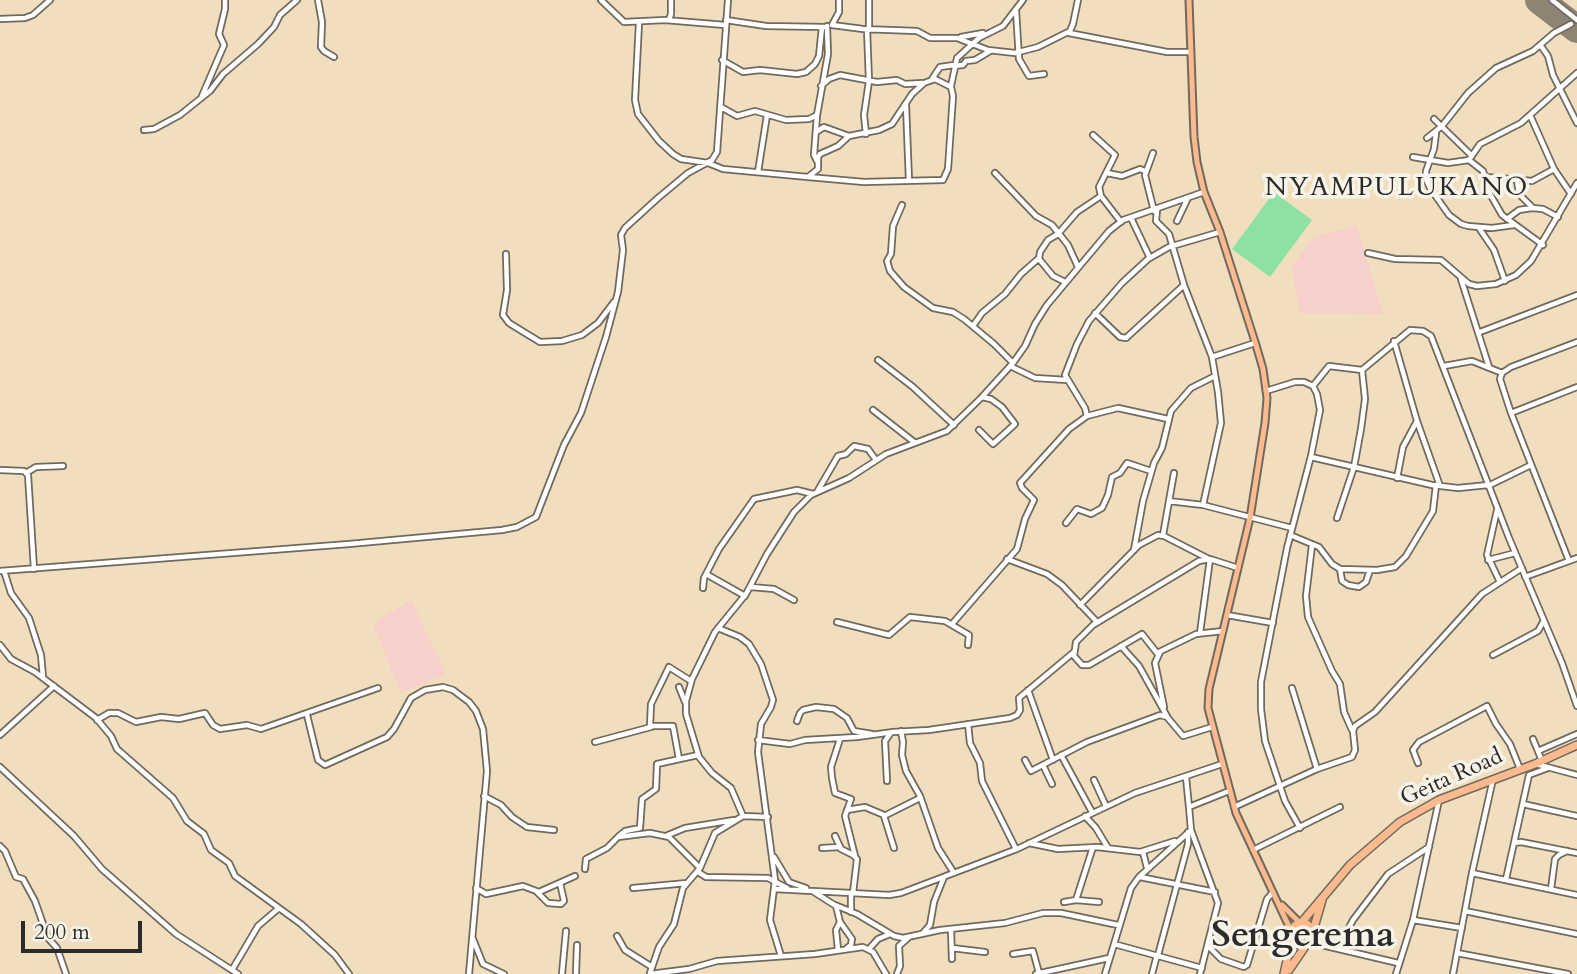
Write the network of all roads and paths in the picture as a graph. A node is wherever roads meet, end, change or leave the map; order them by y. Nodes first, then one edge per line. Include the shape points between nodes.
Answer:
1 (50, 0) edge
2 (225, 0) edge
3 (298, 0) edge
4 (318, 0) edge
5 (601, 0) edge
6 (671, 0) edge
7 (728, 0) edge
8 (839, 0) edge
9 (869, 0) edge
10 (1023, 0) edge
11 (1078, 0) edge
12 (1189, 0) edge
13 (1552, 0) edge
14 (1016, 9) junction
15 (1576, 18) edge
16 (0, 19) edge
17 (668, 20) junction
18 (725, 22) junction
19 (639, 23) junction
20 (1571, 24) dead end
21 (827, 26) junction
22 (868, 29) junction
23 (989, 31) junction
24 (1068, 33) junction
25 (957, 38) junction
26 (973, 43) junction
27 (1541, 46) junction
28 (992, 50) junction
29 (1017, 52) junction
30 (1190, 52) junction
31 (334, 57) dead end
32 (723, 60) junction
33 (954, 65) junction
34 (1577, 73) edge
35 (1044, 75) dead end
36 (869, 80) junction
37 (931, 80) junction
38 (923, 83) junction
39 (821, 87) junction
40 (951, 87) junction
41 (1560, 88) junction
42 (202, 96) junction
43 (907, 102) junction
44 (720, 106) junction
45 (767, 115) junction
46 (817, 115) junction
47 (1530, 115) junction
48 (1434, 119) dead end
49 (1577, 122) edge
50 (1442, 126) junction
51 (144, 130) dead end
52 (1436, 132) junction
53 (816, 133) junction
54 (866, 134) junction
55 (1093, 135) dead end
56 (849, 136) junction
57 (1427, 138) dead end
58 (1153, 153) dead end
59 (1413, 157) dead end
60 (1470, 158) junction
61 (1430, 159) junction
62 (818, 162) junction
63 (708, 163) junction
64 (1554, 169) junction
65 (1145, 171) junction
66 (758, 172) junction
67 (995, 173) dead end
68 (1106, 173) junction
69 (808, 177) junction
70 (1486, 177) junction
71 (1517, 180) junction
72 (909, 181) junction
73 (1577, 183) edge
74 (1204, 192) junction
75 (1571, 194) junction
76 (1101, 196) junction
77 (1189, 198) junction
78 (902, 205) dead end
79 (1532, 208) junction
80 (1156, 210) junction
81 (1558, 217) junction
82 (1131, 218) junction
83 (1507, 219) junction
84 (1177, 221) dead end
85 (1121, 222) junction
86 (1514, 225) junction
87 (1479, 228) junction
88 (1220, 232) junction
89 (1058, 234) junction
90 (1543, 244) junction
91 (1172, 246) junction
92 (1368, 253) dead end
93 (506, 254) dead end
94 (1150, 258) junction
95 (1038, 259) junction
96 (1079, 267) junction
97 (1461, 279) junction
98 (1505, 281) junction
99 (1065, 282) junction
100 (1184, 285) junction
101 (1577, 295) edge
102 (616, 299) junction
103 (1095, 313) junction
104 (973, 326) junction
105 (1480, 332) junction
106 (1394, 341) junction
107 (1577, 342) edge
108 (1255, 343) junction
109 (1212, 357) junction
110 (878, 360) dead end
111 (1011, 364) junction
112 (1444, 366) junction
113 (1489, 367) junction
114 (1362, 370) junction
115 (1502, 373) junction
116 (1215, 376) junction
117 (1067, 380) junction
118 (1313, 386) junction
119 (1577, 387) edge
120 (1266, 391) junction
121 (982, 397) junction
122 (873, 410) dead end
123 (1511, 413) junction
124 (1087, 416) junction
125 (1168, 419) junction
126 (1417, 421) junction
127 (954, 425) junction
128 (979, 430) dead end
129 (914, 442) junction
130 (1311, 457) junction
131 (876, 460) junction
132 (1532, 464) junction
133 (63, 466) dead end
134 (1354, 467) junction
135 (0, 470) edge
136 (1152, 471) junction
137 (26, 472) junction
138 (1174, 472) dead end
139 (1397, 478) junction
140 (1488, 485) junction
141 (1438, 486) junction
142 (816, 493) junction
143 (1169, 501) junction
144 (1203, 505) junction
145 (1497, 510) junction
146 (1250, 517) junction
147 (1337, 518) dead end
148 (1066, 523) dead end
149 (1292, 528) junction
150 (1163, 535) junction
151 (1290, 535) junction
152 (1301, 541) junction
153 (1312, 545) junction
154 (1287, 548) junction
155 (1134, 550) junction
156 (1516, 553) junction
157 (1577, 558) edge
158 (1007, 559) junction
159 (1209, 559) junction
160 (1488, 560) junction
161 (1569, 561) junction
162 (1239, 568) junction
163 (1522, 568) junction
164 (34, 569) junction
165 (1340, 569) junction
166 (1370, 570) junction
167 (2, 571) edge
168 (706, 574) junction
169 (1525, 578) junction
170 (1500, 582) junction
171 (751, 587) junction
172 (703, 588) dead end
173 (745, 596) junction
174 (793, 600) dead end
175 (1080, 605) junction
176 (1227, 615) junction
177 (1543, 621) junction
178 (837, 622) dead end
179 (1097, 622) junction
180 (952, 624) junction
181 (1273, 624) junction
182 (718, 628) junction
183 (1223, 631) junction
184 (1200, 633) junction
185 (0, 645) edge
186 (968, 645) dead end
187 (1121, 646) junction
188 (1161, 651) junction
189 (1074, 652) junction
190 (1493, 655) dead end
191 (43, 678) junction
192 (691, 681) junction
193 (54, 686) junction
194 (679, 687) dead end
195 (378, 688) dead end
196 (1292, 688) dead end
197 (1028, 690) junction
198 (686, 703) junction
199 (1577, 706) edge
200 (1165, 712) junction
201 (307, 715) junction
202 (97, 720) junction
203 (1169, 720) junction
204 (797, 721) dead end
205 (968, 724) junction
206 (651, 727) junction
207 (1212, 727) junction
208 (901, 731) junction
209 (1353, 731) junction
210 (893, 732) junction
211 (876, 734) junction
212 (1577, 734) edge
213 (0, 735) edge
214 (840, 738) junction
215 (1533, 738) dead end
216 (758, 740) junction
217 (595, 742) dead end
218 (1577, 745) edge
219 (1538, 751) junction
220 (698, 755) junction
221 (1061, 755) junction
222 (679, 759) junction
223 (1025, 760) dead end
224 (1053, 760) junction
225 (1539, 762) junction
226 (1418, 763) dead end
227 (1222, 764) junction
228 (1043, 765) junction
229 (0, 767) edge
230 (1548, 768) junction
231 (1317, 769) junction
232 (1520, 769) junction
233 (1577, 775) edge
234 (1186, 777) junction
235 (1493, 779) junction
236 (1094, 780) dead end
237 (887, 781) dead end
238 (1052, 784) dead end
239 (1279, 786) junction
240 (1229, 791) junction
241 (484, 796) junction
242 (920, 797) junction
243 (1439, 800) junction
244 (1523, 804) junction
245 (1106, 806) junction
246 (1189, 807) junction
247 (1234, 807) junction
248 (1340, 807) dead end
249 (846, 810) junction
250 (1092, 812) junction
251 (743, 816) junction
252 (884, 816) junction
253 (1084, 816) junction
254 (1577, 816) edge
255 (768, 817) junction
256 (737, 820) junction
257 (1300, 828) junction
258 (554, 830) dead end
259 (1190, 831) junction
260 (667, 835) junction
261 (835, 836) dead end
262 (618, 838) junction
263 (1101, 838) junction
264 (1178, 839) junction
265 (1028, 843) junction
266 (1514, 843) junction
267 (0, 846) edge
268 (1429, 846) junction
269 (839, 847) junction
270 (1095, 847) junction
271 (822, 848) dead end
272 (894, 848) dead end
273 (1108, 848) junction
274 (1016, 849) junction
275 (1253, 851) junction
276 (1568, 851) junction
277 (1143, 852) junction
278 (1577, 853) edge
279 (773, 856) junction
280 (855, 856) junction
281 (585, 869) dead end
282 (1147, 869) junction
283 (699, 870) junction
284 (954, 873) junction
285 (1472, 873) junction
286 (575, 876) dead end
287 (944, 877) junction
288 (1139, 877) junction
289 (1506, 879) junction
290 (775, 880) junction
291 (560, 883) junction
292 (687, 883) junction
293 (1177, 885) junction
294 (476, 888) junction
295 (633, 888) dead end
296 (787, 888) junction
297 (774, 889) junction
298 (1550, 889) junction
299 (810, 890) junction
300 (537, 892) junction
301 (1215, 892) junction
302 (1273, 892) junction
303 (852, 893) junction
304 (1325, 893) junction
305 (1577, 895) edge
306 (1076, 900) junction
307 (1064, 902) dead end
308 (1099, 902) dead end
309 (1279, 903) junction
310 (835, 905) junction
311 (279, 908) junction
312 (1465, 911) junction
313 (851, 912) junction
314 (1413, 919) junction
315 (841, 922) junction
316 (931, 923) junction
317 (1301, 923) junction
318 (1118, 925) junction
319 (1462, 928) junction
320 (951, 930) junction
321 (934, 931) junction
322 (566, 932) dead end
323 (1313, 932) junction
324 (890, 934) junction
325 (923, 934) junction
326 (1291, 934) junction
327 (1577, 934) edge
328 (472, 935) junction
329 (617, 936) dead end
330 (908, 938) junction
331 (1308, 943) junction
332 (1114, 944) junction
333 (577, 945) dead end
334 (1208, 945) junction
335 (952, 948) junction
336 (1336, 948) junction
337 (847, 949) junction
338 (869, 949) junction
339 (838, 950) junction
340 (985, 952) dead end
341 (1457, 953) junction
342 (1013, 954) dead end
343 (1158, 954) junction
344 (781, 956) junction
345 (1110, 958) junction
346 (952, 959) dead end
347 (1398, 963) junction
348 (1517, 964) junction
349 (652, 967) junction
350 (1202, 968) junction
351 (232, 970) junction
352 (66, 974) edge
353 (238, 974) edge
354 (349, 974) edge
355 (469, 974) edge
356 (504, 974) edge
357 (562, 974) edge
358 (576, 974) edge
359 (650, 974) edge
360 (886, 974) edge
361 (897, 974) edge
362 (1038, 974) edge
363 (1105, 974) edge
364 (1152, 974) edge
365 (1200, 974) edge
366 (1286, 974) edge
367 (1396, 974) edge
368 (1453, 974) edge
369 (1515, 974) edge
370 (1568, 974) edge

1 - 16 street via 33,15
2 - 42 street via 219,34 224,45
3 - 42 street via 280,15 264,39
4 - 31 street via 321,47
5 - 19 street via 624,22
6 - 17 street
7 - 18 street
8 - 21 street via 839,12
9 - 22 street
10 - 14 street
11 - 24 street
12 - 30 main road
13 - 15 street
14 - 23 street via 1003,26
14 - 29 street
17 - 18 street
17 - 19 street
18 - 21 street
18 - 32 street
19 - 63 street via 638,114 673,154
20 - 27 street
21 - 22 street
21 - 32 street via 820,56 806,72 743,72
21 - 39 street via 828,54
22 - 25 street
22 - 36 street
23 - 25 street
23 - 26 street
24 - 29 street
24 - 30 street via 1167,52
25 - 26 street
26 - 28 street
26 - 33 street
27 - 41 street
27 - 50 street via 1496,68
28 - 29 street
28 - 33 street
29 - 35 street via 1029,76
30 - 74 main road via 1194,137
32 - 44 street
33 - 37 street via 940,67
33 - 40 street
34 - 41 street
36 - 38 street
36 - 39 street via 840,75
36 - 54 street
37 - 38 street
37 - 40 street
38 - 43 street
39 - 46 street
40 - 72 street via 946,176 940,181
41 - 47 street
41 - 49 street
42 - 51 street via 180,115
43 - 54 street via 892,124
43 - 72 street
44 - 45 street via 737,116 755,111
44 - 63 street via 718,147
45 - 46 street via 790,120
45 - 66 street
46 - 53 street
47 - 60 street via 1480,144
47 - 64 street
48 - 50 street
50 - 52 street
50 - 60 street
52 - 57 street
52 - 61 street
53 - 56 street via 824,127
53 - 62 street via 814,155
54 - 56 street
55 - 68 street via 1115,155
56 - 62 street via 820,154
58 - 65 street
59 - 61 street
60 - 61 street via 1456,163
60 - 70 street
61 - 87 street via 1426,180 1444,208 1461,224
62 - 69 street via 817,170
63 - 66 street
63 - 102 street via 684,176 625,228
64 - 71 street via 1538,180
64 - 75 street
65 - 68 street via 1122,176
65 - 80 street
66 - 69 street
67 - 89 street
68 - 76 street via 1099,185
69 - 72 street
70 - 71 street
70 - 83 street via 1494,203
71 - 79 street via 1519,194
73 - 75 street
74 - 77 street
74 - 88 main road
75 - 81 street
76 - 85 street
76 - 89 street via 1077,212
77 - 80 street
77 - 84 street
78 - 104 street via 888,268 904,288 924,302 953,312
79 - 81 street
79 - 83 street
80 - 82 street
80 - 91 street via 1156,221 1169,234
81 - 90 street
82 - 85 street
82 - 94 street
83 - 86 street
85 - 96 street
86 - 87 street
86 - 90 street
87 - 98 street via 1494,250
88 - 91 street
88 - 108 main road
89 - 95 street via 1047,241
89 - 96 street
90 - 98 street via 1525,267
91 - 94 street
91 - 100 street
92 - 97 street via 1441,260
93 - 102 street via 503,315 540,342 582,335
94 - 103 street
95 - 99 street
95 - 104 street
96 - 99 street
97 - 98 street via 1477,286
97 - 105 street
99 - 111 street
100 - 103 street via 1126,338
100 - 109 street
101 - 105 street
102 - 164 street via 586,400 558,458 540,514 521,525
103 - 117 street via 1067,368
104 - 111 street
105 - 113 street
106 - 112 street via 1410,330 1423,331 1435,342
106 - 114 street
106 - 126 street
107 - 115 street
108 - 109 street
108 - 120 main road
109 - 116 street
110 - 127 street
111 - 117 street via 1035,378
111 - 121 street
112 - 113 street via 1465,361
112 - 140 street
113 - 115 street
114 - 118 street via 1329,366
114 - 134 street via 1365,399
115 - 123 street via 1501,387
116 - 125 street via 1188,391
116 - 144 street via 1221,424
117 - 124 street
118 - 120 street via 1295,382
118 - 130 street via 1320,410
119 - 123 street
120 - 146 main road
121 - 127 street
121 - 128 street via 1002,407 1015,425 993,444
122 - 129 street
123 - 132 street
124 - 125 street via 1122,408
124 - 158 street via 1069,429 1020,483 1034,500 1019,545
125 - 136 street
126 - 139 street via 1406,439
126 - 141 street
127 - 129 street via 941,435
129 - 131 street
130 - 134 street
130 - 149 street
131 - 142 street
131 - 142 street via 868,449 854,446 838,456
132 - 140 street
132 - 161 street
133 - 137 street
134 - 139 street
134 - 147 street
135 - 137 street
136 - 148 street via 1127,463 1112,477 1102,508 1091,514 1077,509
136 - 155 street
137 - 164 street
138 - 143 street
139 - 141 street
140 - 141 street
140 - 145 street
141 - 166 street via 1433,511 1402,562
142 - 168 street via 797,490 754,499
142 - 171 street via 794,512
143 - 144 street
143 - 150 street
144 - 146 street
145 - 156 street
145 - 160 street
146 - 149 street
146 - 162 main road
149 - 151 street
150 - 155 street
150 - 159 street
151 - 152 street
151 - 154 street
152 - 153 street
152 - 154 street
153 - 165 street
153 - 209 street via 1308,617 1340,684 1344,712
154 - 181 street
155 - 175 street
156 - 160 street
156 - 163 street
157 - 161 street
158 - 175 street via 1046,574
158 - 180 street
159 - 162 street
159 - 179 street
159 - 184 street
160 - 170 street
161 - 169 street
162 - 176 main road
163 - 169 street
163 - 170 street
164 - 167 street
165 - 166 street
165 - 166 street via 1342,581 1359,587
167 - 191 street via 29,618
168 - 172 street
168 - 173 street
169 - 177 street
170 - 209 street via 1476,600
171 - 173 street
171 - 174 street via 774,589
173 - 182 street
175 - 179 street
176 - 181 street
176 - 183 main road
177 - 190 street via 1538,631
177 - 199 street
178 - 180 street via 889,635 911,617
179 - 189 street via 1078,639
180 - 186 street via 969,635
181 - 239 street via 1262,672 1261,709
182 - 192 street
182 - 216 street via 746,640 759,659 773,703 762,720
183 - 184 street
183 - 207 main road via 1209,689
184 - 188 street
185 - 191 street via 9,657
187 - 188 street via 1142,634 1155,653
187 - 189 street via 1089,665 1076,661
187 - 200 street via 1139,666
188 - 200 street via 1154,663
189 - 197 street
191 - 193 street
192 - 198 street
192 - 206 street via 671,667 667,669 652,697
193 - 202 street
193 - 213 street
194 - 198 street
195 - 201 street
196 - 231 street
197 - 205 street via 1014,717
197 - 224 street
198 - 220 street
200 - 203 street
201 - 202 street via 268,728 247,725 225,730 216,727 205,713 136,722 109,713
201 - 241 street via 318,760 325,765 387,737 419,692 443,687 453,690 469,702 480,719 486,749
202 - 311 street via 117,749 173,798 187,821 204,834 211,850 229,863 236,876
203 - 207 street via 1184,736
203 - 221 street via 1160,715
204 - 211 street via 803,710 834,709 847,718 854,731
205 - 208 street
205 - 274 street via 983,782
206 - 217 street
206 - 222 street via 673,726
207 - 227 main road
208 - 210 street
208 - 242 street via 905,769
209 - 231 street via 1352,757
210 - 211 street
210 - 237 street via 885,741
211 - 214 street
212 - 219 street
214 - 216 street via 788,744
214 - 249 street via 831,769 835,793 851,799
215 - 219 street
216 - 255 street
218 - 225 highway, Geita Road
219 - 225 street
220 - 222 street
220 - 251 street via 730,786
221 - 224 street
221 - 250 street
222 - 262 street via 656,765 656,788 642,797 640,828
223 - 228 street via 1031,771
224 - 228 street
225 - 230 street
225 - 232 highway, Geita Road
226 - 232 street via 1413,750 1419,742 1487,706
227 - 234 street
227 - 240 main road
228 - 238 street
229 - 351 street via 176,934
230 - 233 street
230 - 244 street via 1529,775
231 - 239 street
232 - 235 highway, Geita Road
234 - 245 street
234 - 246 street
235 - 243 highway, Geita Road
235 - 285 street
236 - 245 street
239 - 247 street
239 - 257 street
240 - 246 street
240 - 247 main road
241 - 258 street via 524,826
241 - 294 street
242 - 252 street
242 - 284 street via 938,848
243 - 268 street
243 - 304 highway, Geita Road via 1370,846
244 - 254 street
244 - 266 street
245 - 250 street
246 - 259 street
247 - 275 main road
248 - 257 street
249 - 252 street via 865,807
249 - 280 street
250 - 253 street
251 - 255 street
251 - 256 street
252 - 272 street
253 - 263 street
253 - 265 street
255 - 279 street
256 - 260 street
256 - 283 street via 715,833
257 - 275 street
259 - 264 street
259 - 293 street
259 - 301 street
260 - 262 street
260 - 283 street
261 - 269 street
262 - 281 street via 586,859
263 - 270 street
263 - 273 street
264 - 277 street
264 - 282 street
265 - 270 street via 1058,849
265 - 274 street
266 - 276 street
266 - 289 street
267 - 352 street via 35,901
268 - 314 street
268 - 336 street via 1388,874
269 - 271 street
269 - 280 street
270 - 273 street
270 - 306 street
273 - 277 street
274 - 284 street
275 - 302 main road
276 - 278 street
276 - 298 street via 1555,859
277 - 282 street
279 - 290 street
279 - 299 street via 789,882
280 - 303 street
282 - 288 street
283 - 290 street via 704,877
283 - 292 street
284 - 287 street
285 - 289 street
285 - 312 street
286 - 291 street
287 - 303 street via 894,895
287 - 316 street
288 - 293 street
288 - 318 street
289 - 298 street
290 - 296 street
290 - 297 street
291 - 300 street
291 - 300 street via 561,904 548,903
292 - 295 street
292 - 349 street via 674,924
293 - 301 street
293 - 343 street
294 - 300 street via 489,894 523,886
294 - 328 street
296 - 297 street
296 - 299 street
297 - 344 street via 770,920
298 - 305 street
299 - 303 street
299 - 310 street
301 - 334 street via 1218,906
302 - 309 main road
302 - 334 street via 1266,901 1247,965 1221,959
303 - 313 street
304 - 317 highway, Geita Road
304 - 323 highway, Geita Road
306 - 307 street
306 - 308 street
309 - 317 main road
309 - 326 main road
310 - 313 street
310 - 315 street
311 - 351 street via 258,926
311 - 354 street via 332,952
312 - 319 street
312 - 327 street
313 - 324 street
314 - 319 street
314 - 347 street
315 - 337 street via 852,941
315 - 339 street via 836,930
316 - 321 street
316 - 325 street
317 - 323 highway
317 - 326 highway, Geita Road
318 - 320 street via 1043,913
318 - 332 street
319 - 341 street
320 - 321 street
320 - 335 street
321 - 325 street
322 - 357 street
323 - 331 highway, Geita Road
323 - 336 street
324 - 330 street
324 - 338 street
325 - 330 street
326 - 331 highway via 1298,944
326 - 366 highway, Geita Road
328 - 355 street
328 - 356 street via 481,962
329 - 349 street via 625,950
330 - 361 street via 899,946
331 - 336 street
331 - 366 highway, Geita Road
332 - 343 street
332 - 345 street
333 - 358 street
334 - 350 street
335 - 340 street
335 - 346 street
336 - 347 street
337 - 338 street
337 - 339 street
338 - 360 street
339 - 344 street
341 - 348 street
341 - 368 street
342 - 362 street via 1033,951
343 - 350 street
343 - 364 street
344 - 359 street via 717,961
345 - 362 street
345 - 363 street
347 - 367 street
348 - 369 street
348 - 370 street
349 - 359 street
350 - 365 street
351 - 353 street

